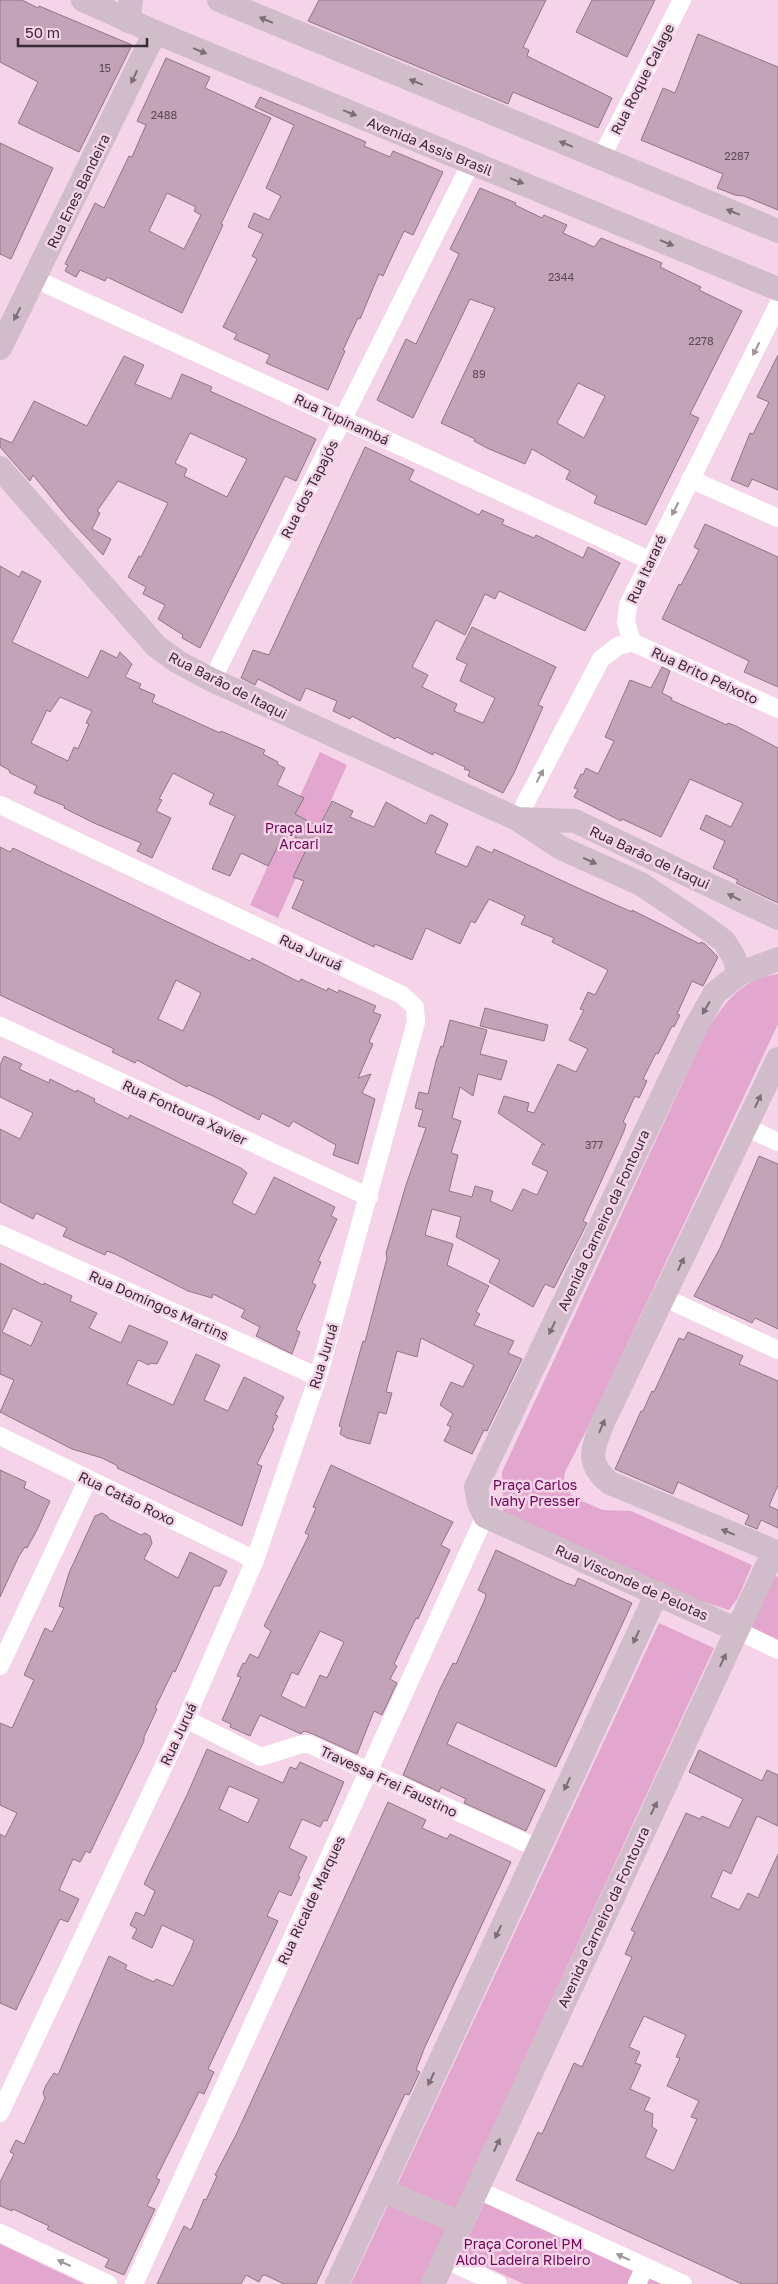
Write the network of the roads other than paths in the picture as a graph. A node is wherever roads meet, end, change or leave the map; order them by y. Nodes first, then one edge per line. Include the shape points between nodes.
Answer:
1 (83, 0) edge
2 (220, 0) edge
3 (682, 0) edge
4 (129, 10) edge
5 (155, 32) junction
6 (601, 158) junction
7 (471, 163) junction
8 (778, 231) edge
9 (35, 279) junction
10 (778, 289) edge
11 (778, 305) edge
12 (0, 348) edge
13 (344, 419) junction
14 (0, 468) edge
15 (690, 479) junction
16 (778, 518) edge
17 (649, 560) junction
18 (632, 642) junction
19 (212, 680) junction
20 (778, 709) edge
21 (0, 805) edge
22 (517, 819) junction
23 (575, 822) junction
24 (561, 848) junction
25 (778, 918) edge
26 (778, 959) edge
27 (739, 974) junction
28 (0, 1026) edge
29 (778, 1058) edge
30 (746, 1127) junction
31 (778, 1142) edge
32 (369, 1197) junction
33 (0, 1234) edge
34 (665, 1298) junction
35 (778, 1350) edge
36 (318, 1376) junction
37 (0, 1436) edge
38 (88, 1479) junction
39 (485, 1516) junction
40 (776, 1552) edge
41 (255, 1560) junction
42 (657, 1593) junction
43 (738, 1630) junction
44 (778, 1650) edge
45 (0, 1666) edge
46 (186, 1719) junction
47 (369, 1773) junction
48 (537, 1848) junction
49 (0, 2113) edge
50 (476, 2189) junction
51 (380, 2190) junction
52 (461, 2223) junction
53 (0, 2233) edge
54 (444, 2259) junction
55 (645, 2266) junction
56 (108, 2284) edge
57 (134, 2284) edge
58 (337, 2284) edge
59 (433, 2284) edge
60 (498, 2284) edge
61 (637, 2284) edge
62 (684, 2284) edge

1 - 4 main road, Avenida Assis Brasil
6 -> 2 main road
3 - 6 street, Rua Roque Calage
4 - 5 main road, Avenida Assis Brasil
5 -> 7 main road, Avenida Assis Brasil
5 -> 9 main road, Rua Enes Bandeira
8 -> 6 main road
7 -> 10 main road, Avenida Assis Brasil
7 - 13 street, Rua dos Tapajós
9 -> 12 main road, Rua Enes Bandeira
9 - 13 street, Rua Tupinambá
11 -> 15 street, Rua Itararé
13 - 17 street, Rua Tupinambá
13 - 19 street, Rua dos Tapajós
14 - 19 main road, Rua Barão de Itaqui via 156,646
15 - 16 street
15 -> 17 street, Rua Itararé
17 - 18 street, Rua Itararé via 628,605 626,622
18 - 20 street, Rua Brito Peixoto
22 -> 18 street via 601,660 618,646
19 - 22 main road, Rua Barão de Itaqui
21 - 32 street, Rua Juruá via 402,995 415,1007 416,1022
22 - 23 main road, Rua Barão de Itaqui
22 - 24 main road, Rua Barão de Itaqui
23 - 24 main road
25 -> 23 main road, Rua Barão de Itaqui
24 -> 27 main road, Rua Barão de Itaqui via 641,884 708,929 724,941
26 - 27 main road, Avenida Carneiro da Fontoura
27 -> 39 main road, Avenida Carneiro da Fontoura via 714,993 695,1028 476,1488
28 - 32 street, Rua Fontoura Xavier
30 -> 29 main road
30 - 31 street
34 -> 30 main road
32 - 36 street, Rua Juruá
33 - 36 street, Rua Domingos Martins
34 - 35 street
40 -> 34 main road via 610,1483 597,1472 594,1444
36 - 41 street, Rua Juruá
37 - 38 street, Rua Catão Roxo
38 - 41 street, Rua Catão Roxo
38 - 45 street
39 - 42 main road, Rua Visconde de Pelotas
39 - 47 street, Rua Ricalde Marques
40 - 43 main road, Avenida Carneiro da Fontoura
41 - 46 street, Rua Juruá
42 - 43 main road, Rua Visconde de Pelotas
42 -> 48 main road
43 - 44 street, Rua Visconde de Pelotas
50 -> 43 main road, Avenida Carneiro da Fontoura
46 - 47 street, Travessa Frei Faustino via 261,1757 309,1744
46 - 49 street, Rua Juruá
47 - 48 street, Travessa Frei Faustino
47 - 57 street, Rua Ricalde Marques
48 -> 51 main road
50 - 52 main road, Avenida Carneiro da Fontoura
55 -> 50 street
51 - 52 main road
51 - 58 main road
52 - 54 main road, Avenida Carneiro da Fontoura
56 -> 53 street
54 - 59 main road, Avenida Carneiro da Fontoura
54 - 60 street
55 - 61 street
55 - 62 street

